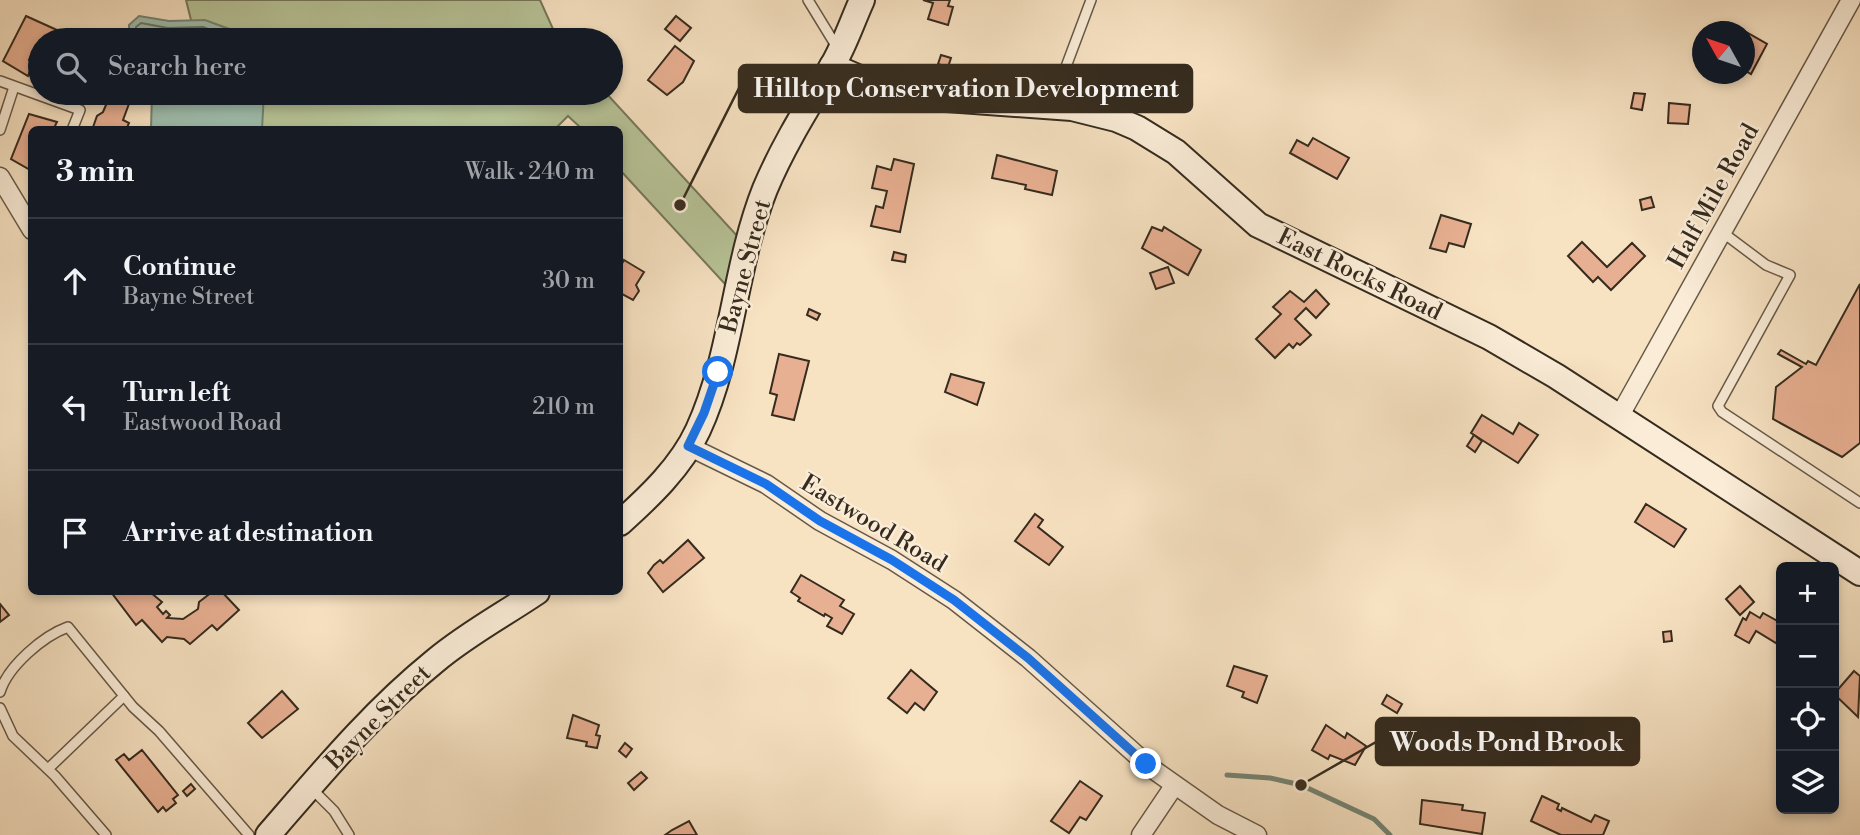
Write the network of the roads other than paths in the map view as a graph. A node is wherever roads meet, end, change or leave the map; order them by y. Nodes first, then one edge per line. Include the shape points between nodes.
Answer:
1 (808, 0) edge
2 (862, 0) edge
3 (1091, 0) edge
4 (1851, 0) edge
5 (836, 58) junction
6 (0, 81) edge
7 (14, 87) junction
8 (28, 92) edge
9 (65, 105) edge
10 (1051, 106) junction
11 (73, 126) edge
12 (0, 130) edge
13 (0, 177) edge
14 (28, 223) edge
15 (1721, 232) junction
16 (1619, 416) junction
17 (688, 446) junction
18 (1860, 503) edge
19 (623, 520) edge
20 (1860, 573) edge
21 (532, 595) edge
22 (0, 692) edge
23 (124, 695) junction
24 (0, 708) edge
25 (48, 769) junction
26 (1174, 786) junction
27 (310, 787) junction
28 (106, 835) edge
29 (249, 835) edge
30 (268, 835) edge
31 (349, 835) edge
32 (1142, 835) edge
33 (1257, 835) edge

1 - 5 lane
2 - 5 street, Bayne Street
3 - 10 lane
4 - 15 street, Half Mile Road
5 - 10 street, East Rocks Road via 877,85 919,97
5 - 17 street, Bayne Street via 797,122 765,190 712,392
6 - 7 lane
7 - 8 lane
7 - 12 lane
9 - 11 lane via 79,110
10 - 16 street, East Rocks Road via 1116,119 1137,128 1176,152 1258,225 1489,337
13 - 14 street
15 - 16 street, Half Mile Road
15 - 18 lane via 1766,265 1790,275 1718,406
16 - 20 street, East Rocks Road
17 - 19 street, Bayne Street via 656,488
17 - 26 street, Eastwood Road via 766,484 954,600
21 - 27 street, Bayne Street via 469,635 399,691
22 - 23 lane via 20,662 68,627
23 - 25 lane
23 - 29 lane
24 - 25 lane via 13,736
25 - 28 lane
26 - 32 street
26 - 33 street, Eastwood Road
27 - 30 street, Bayne Street
27 - 31 lane

